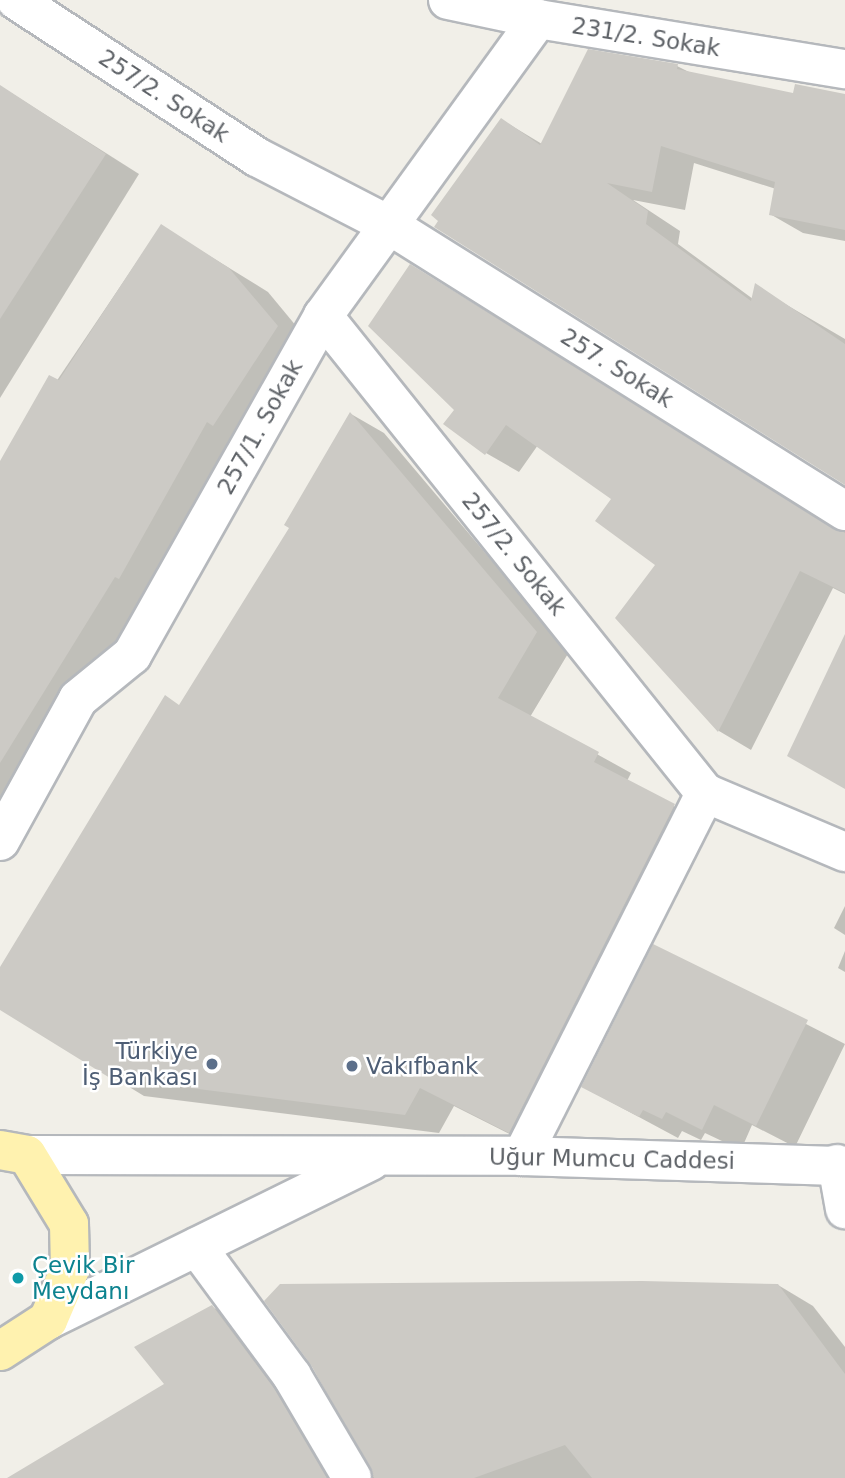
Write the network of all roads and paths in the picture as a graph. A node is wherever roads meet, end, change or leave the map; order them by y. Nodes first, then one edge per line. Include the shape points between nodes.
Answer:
1 (16, 0) edge
2 (448, 0) edge
3 (538, 19) junction
4 (845, 69) edge
5 (389, 225) junction
6 (323, 316) junction
7 (845, 511) edge
8 (705, 793) junction
9 (0, 841) edge
10 (845, 852) edge
11 (13, 1153) edge
12 (522, 1156) junction
13 (379, 1157) junction
14 (841, 1165) edge
15 (845, 1209) edge
16 (197, 1247) junction
17 (48, 1320) junction
18 (0, 1351) edge
19 (352, 1478) edge

1 - 5 street, 257/2. Sokak via 257,157
2 - 3 street, 231/2. Sokak
3 - 4 street, 231/2. Sokak
3 - 5 street, 257/1. Sokak
5 - 6 street, 257/1. Sokak
5 - 7 street, 257. Sokak
6 - 8 street, 257/2. Sokak
6 - 9 street, 257/1. Sokak via 132,655 78,699
8 - 10 street, 257/2. Sokak
8 - 12 street
11 - 13 street, Uğur Mumcu Caddesi
11 - 17 main road via 69,1224 70,1269
12 - 13 street, Uğur Mumcu Caddesi
12 - 14 street, Uğur Mumcu Caddesi
13 - 16 street, Uğur Mumcu Caddesi
14 - 15 street
16 - 17 street, Uğur Mumcu Caddesi
16 - 19 street via 292,1377
17 - 18 main road, Uğur Mumcu Caddesi

